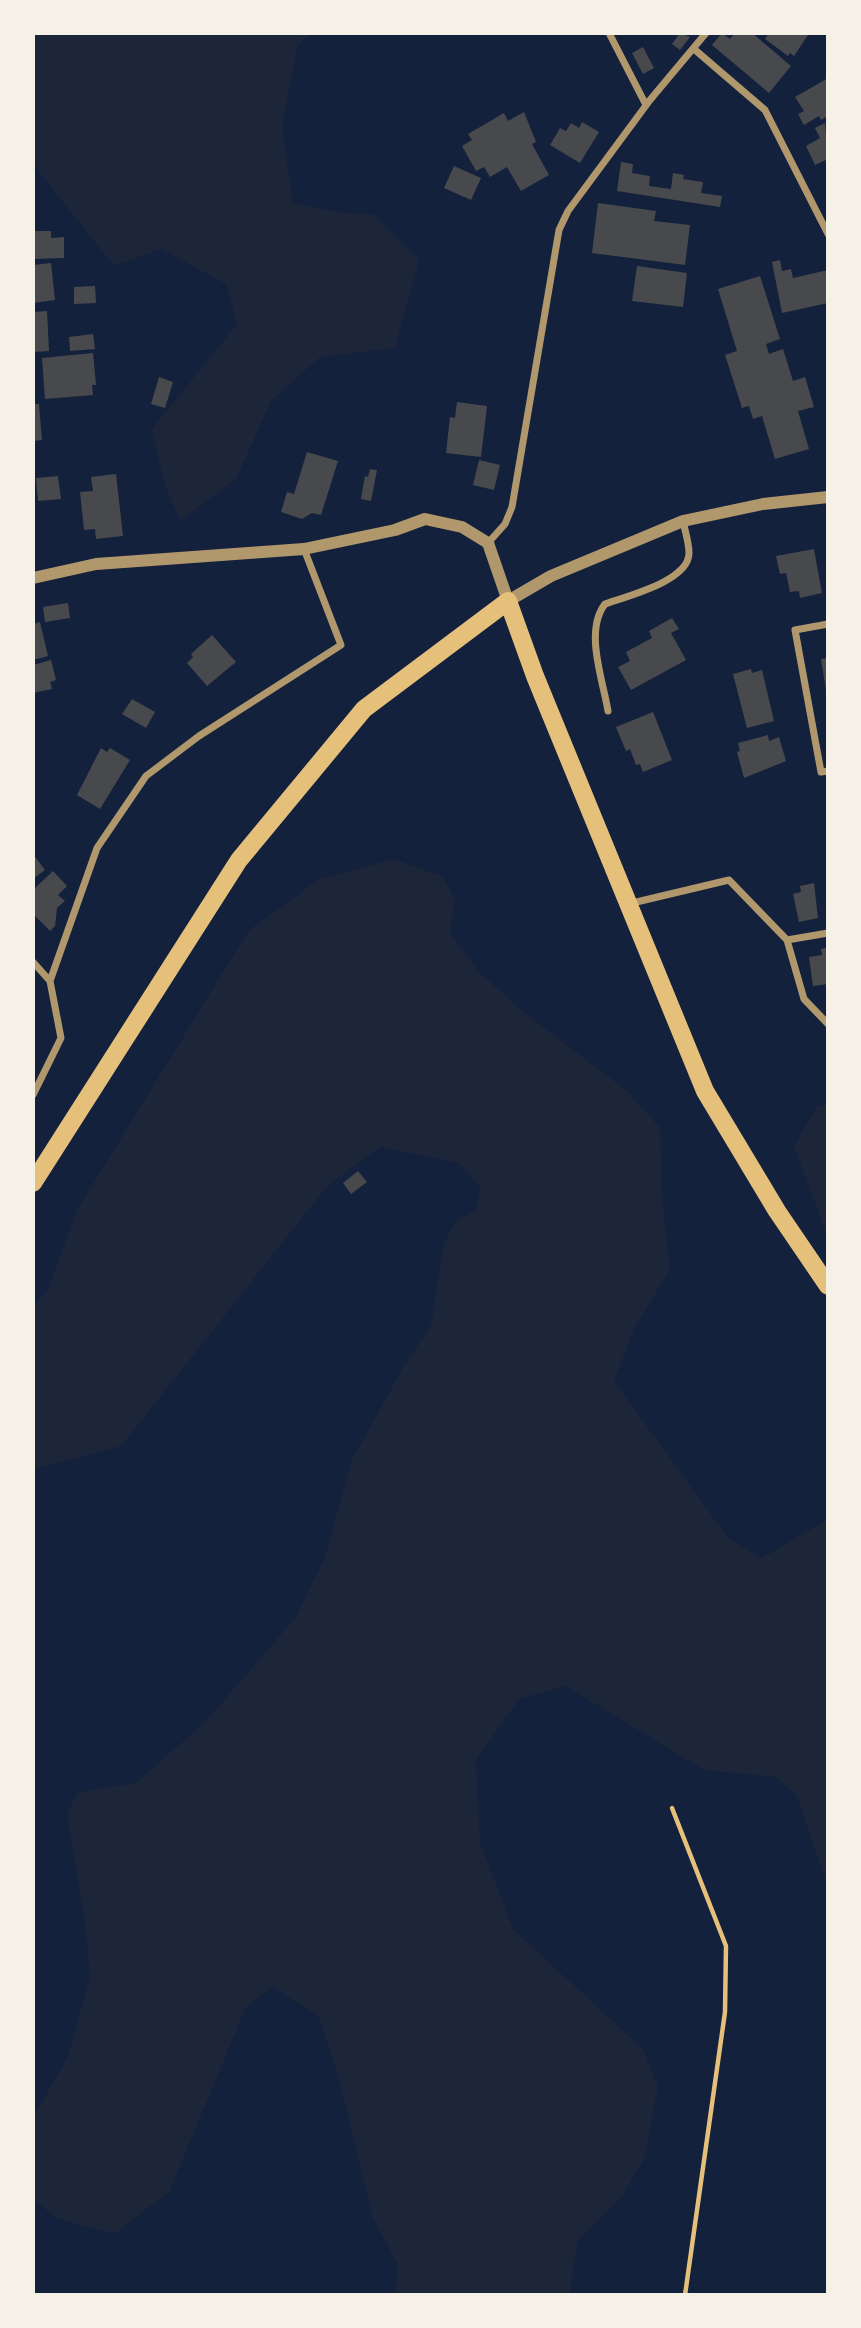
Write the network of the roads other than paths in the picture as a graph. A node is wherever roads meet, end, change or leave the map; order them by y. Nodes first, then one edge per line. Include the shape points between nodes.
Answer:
1 (609, 33) edge
2 (706, 33) edge
3 (694, 49) junction
4 (646, 104) junction
5 (828, 234) edge
6 (828, 498) edge
7 (683, 521) junction
8 (488, 543) junction
9 (303, 549) junction
10 (33, 578) edge
11 (508, 601) junction
12 (828, 624) edge
13 (608, 711) dead end
14 (828, 771) edge
15 (628, 904) junction
16 (828, 933) edge
17 (787, 940) junction
18 (33, 962) edge
19 (50, 981) junction
20 (828, 1024) edge
21 (33, 1095) edge
22 (33, 1182) edge
23 (828, 1286) edge

1 - 4 street
2 - 3 street
3 - 4 street
3 - 5 street via 765,110
4 - 8 street via 559,230 512,506 505,524
6 - 7 street via 762,504
7 - 11 street via 551,576
7 - 13 street via 689,555 682,570 605,604 599,612 594,633
8 - 9 street via 462,527 425,519 395,530
8 - 11 street
9 - 10 street via 96,564
9 - 19 street via 341,645 199,736 146,776 97,848
11 - 15 main road
11 - 22 main road via 364,709 239,860
12 - 14 street via 795,630 821,772
15 - 17 street via 729,880
15 - 23 main road via 705,1091
16 - 17 street
17 - 20 street via 804,999
18 - 19 street
19 - 21 street via 61,1038

